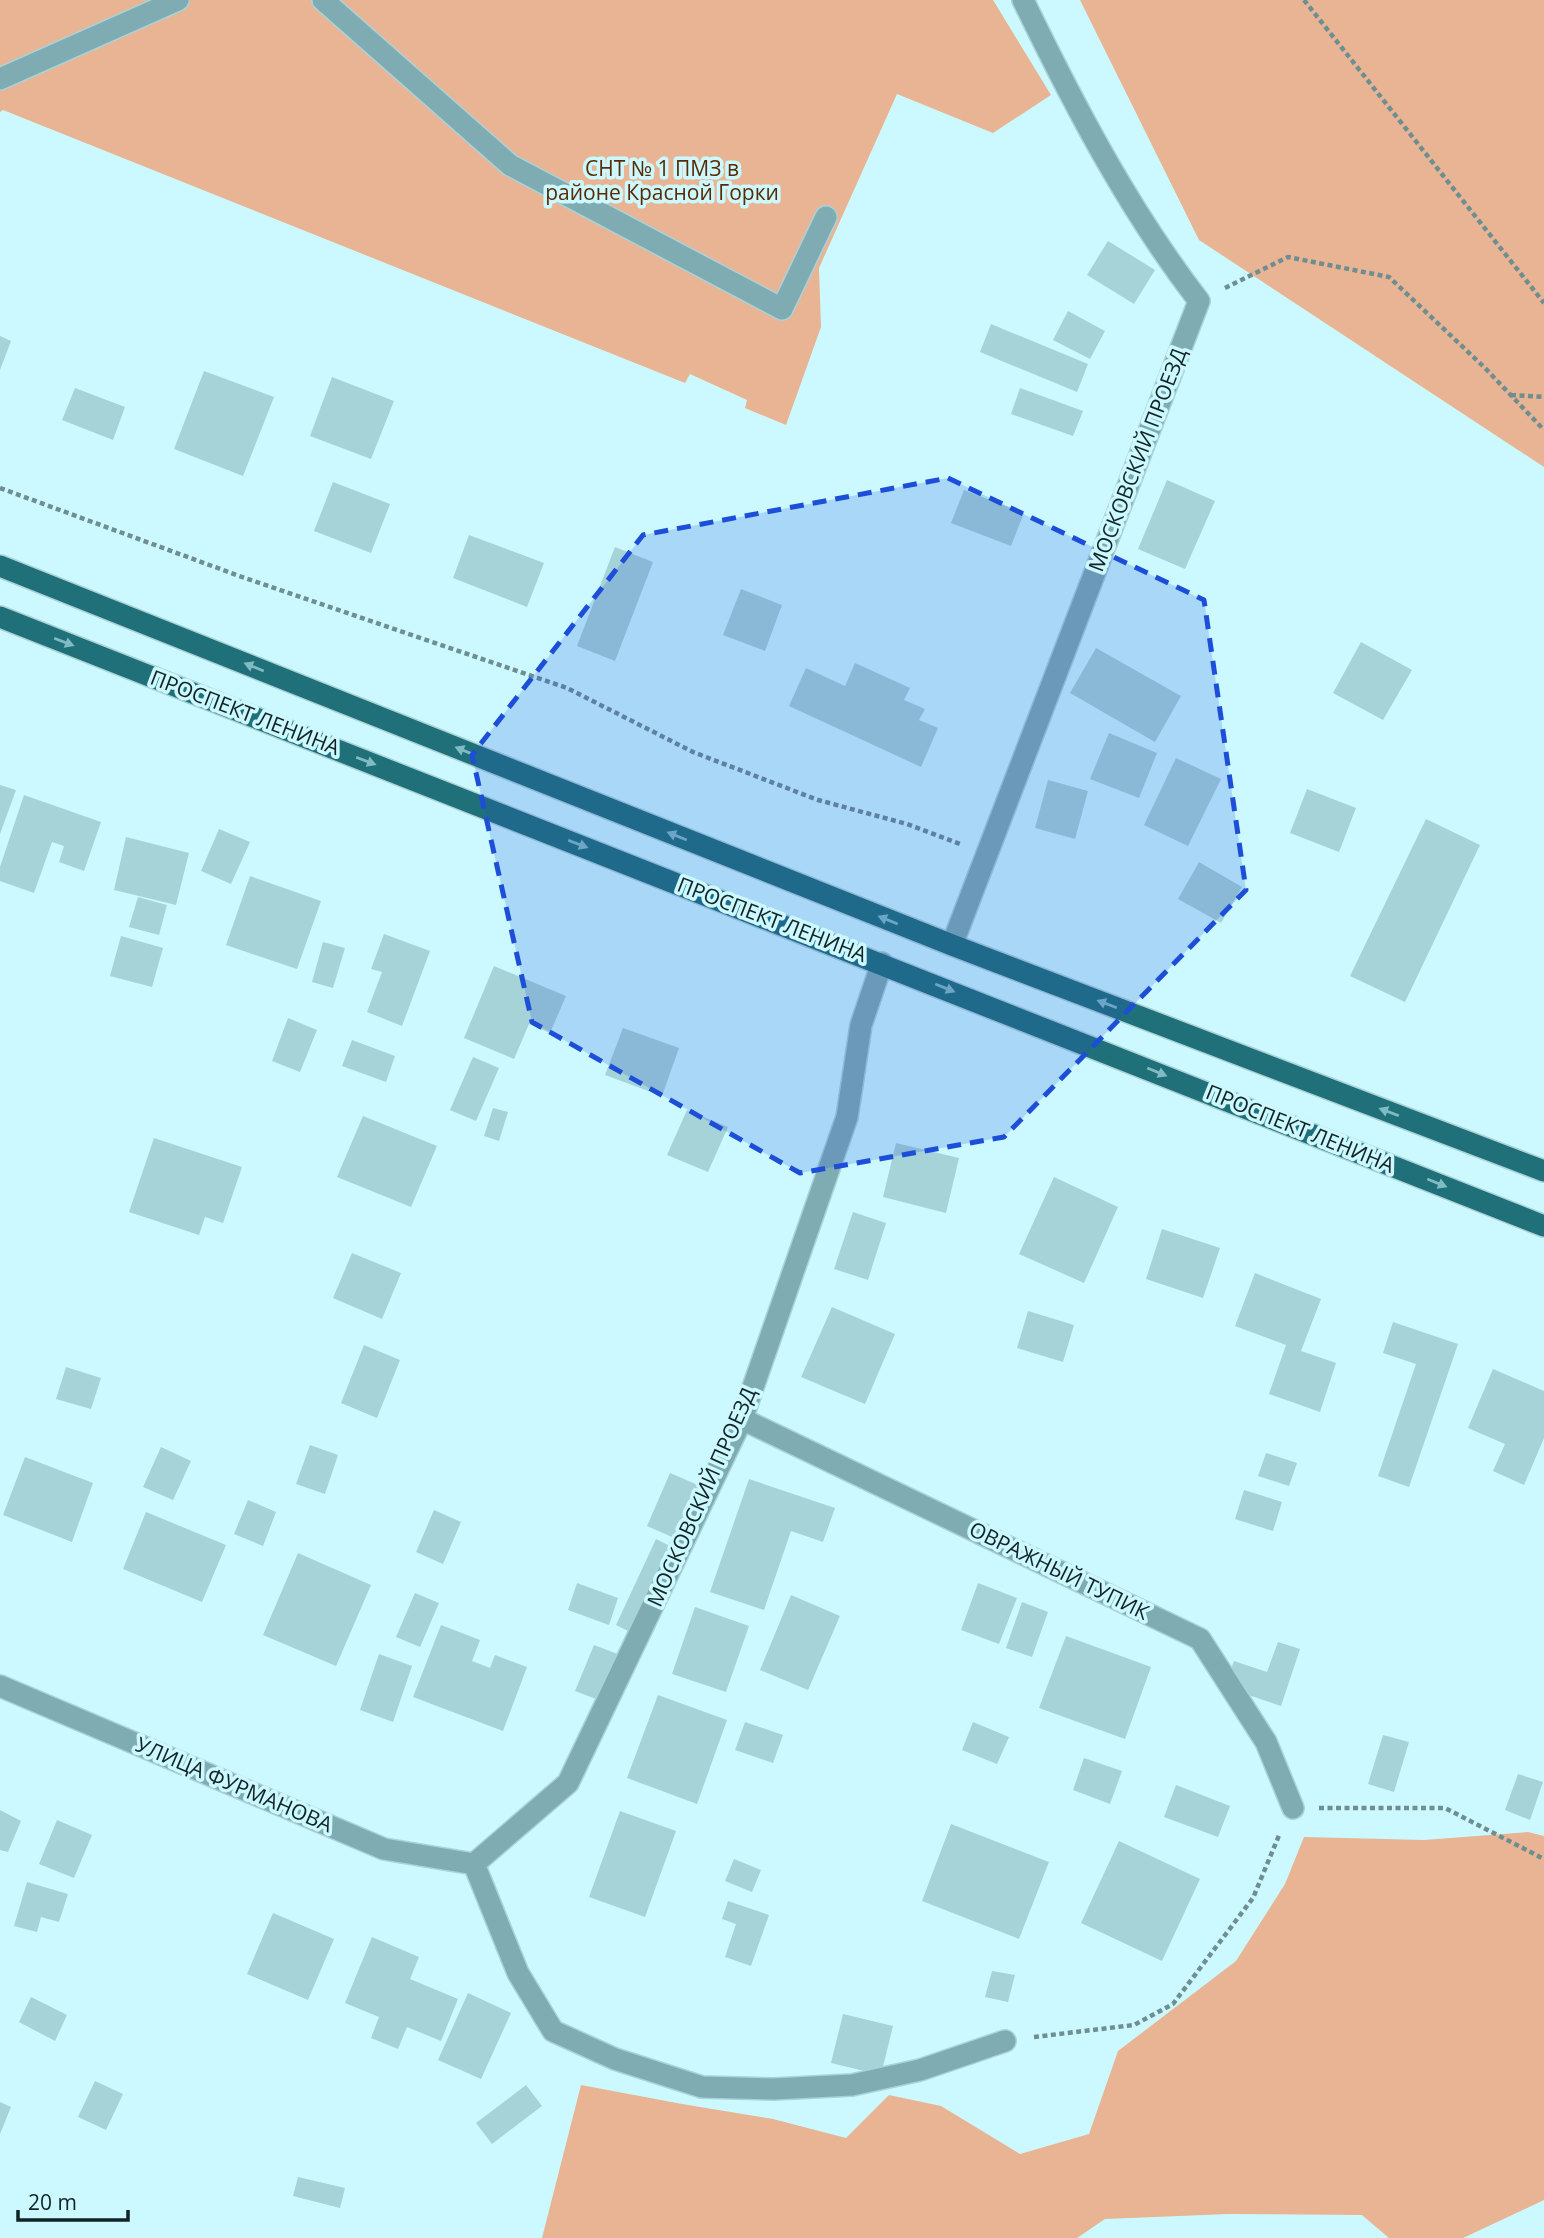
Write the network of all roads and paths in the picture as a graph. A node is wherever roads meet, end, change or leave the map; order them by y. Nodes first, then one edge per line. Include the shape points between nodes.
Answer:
1 (178, 0) edge
2 (323, 0) edge
3 (1023, 0) edge
4 (1304, 0) edge
5 (0, 79) edge
6 (827, 217) dead end
7 (1199, 302) junction
8 (1544, 303) edge
9 (1511, 395) junction
10 (1544, 397) edge
11 (1544, 430) edge
12 (0, 488) edge
13 (0, 566) edge
14 (0, 617) edge
15 (987, 853) junction
16 (952, 945) junction
17 (882, 963) junction
18 (1544, 1171) edge
19 (1544, 1226) edge
20 (742, 1419) junction
21 (0, 1686) edge
22 (1293, 1808) junction
23 (1544, 1859) edge
24 (474, 1864) junction
25 (1005, 2041) joint

1 - 5 street
2 - 6 street via 510,165 782,309
3 - 7 street via 1110,168
4 - 8 path
7 - 9 path via 1288,257 1389,276
7 - 15 street, МОСКОВСКИЙ ПРОЕЗД
9 - 10 path
9 - 11 path
12 - 15 path via 567,688 706,757 818,800 907,824
16 -> 13 main road, ПРОСПЕКТ ЛЕНИНА
14 -> 17 main road, ПРОСПЕКТ ЛЕНИНА
15 - 16 street, МОСКОВСКИЙ ПРОЕЗД
18 -> 16 main road, ПРОСПЕКТ ЛЕНИНА
17 -> 19 main road, ПРОСПЕКТ ЛЕНИНА
17 - 20 street, МОСКОВСКИЙ ПРОЕЗД via 861,1025 847,1117
20 - 22 street, ОВРАЖНЫЙ ТУПИК via 1200,1639 1266,1742
20 - 24 street, МОСКОВСКИЙ ПРОЕЗД via 568,1783
21 - 24 street, УЛИЦА ФУРМАНОВА via 384,1849
22 - 23 path via 1445,1808
22 - 25 path via 1253,1898 1173,2004 1134,2025
24 - 25 street via 519,1973 554,2031 615,2059 702,2087 774,2090 852,2085 920,2070

